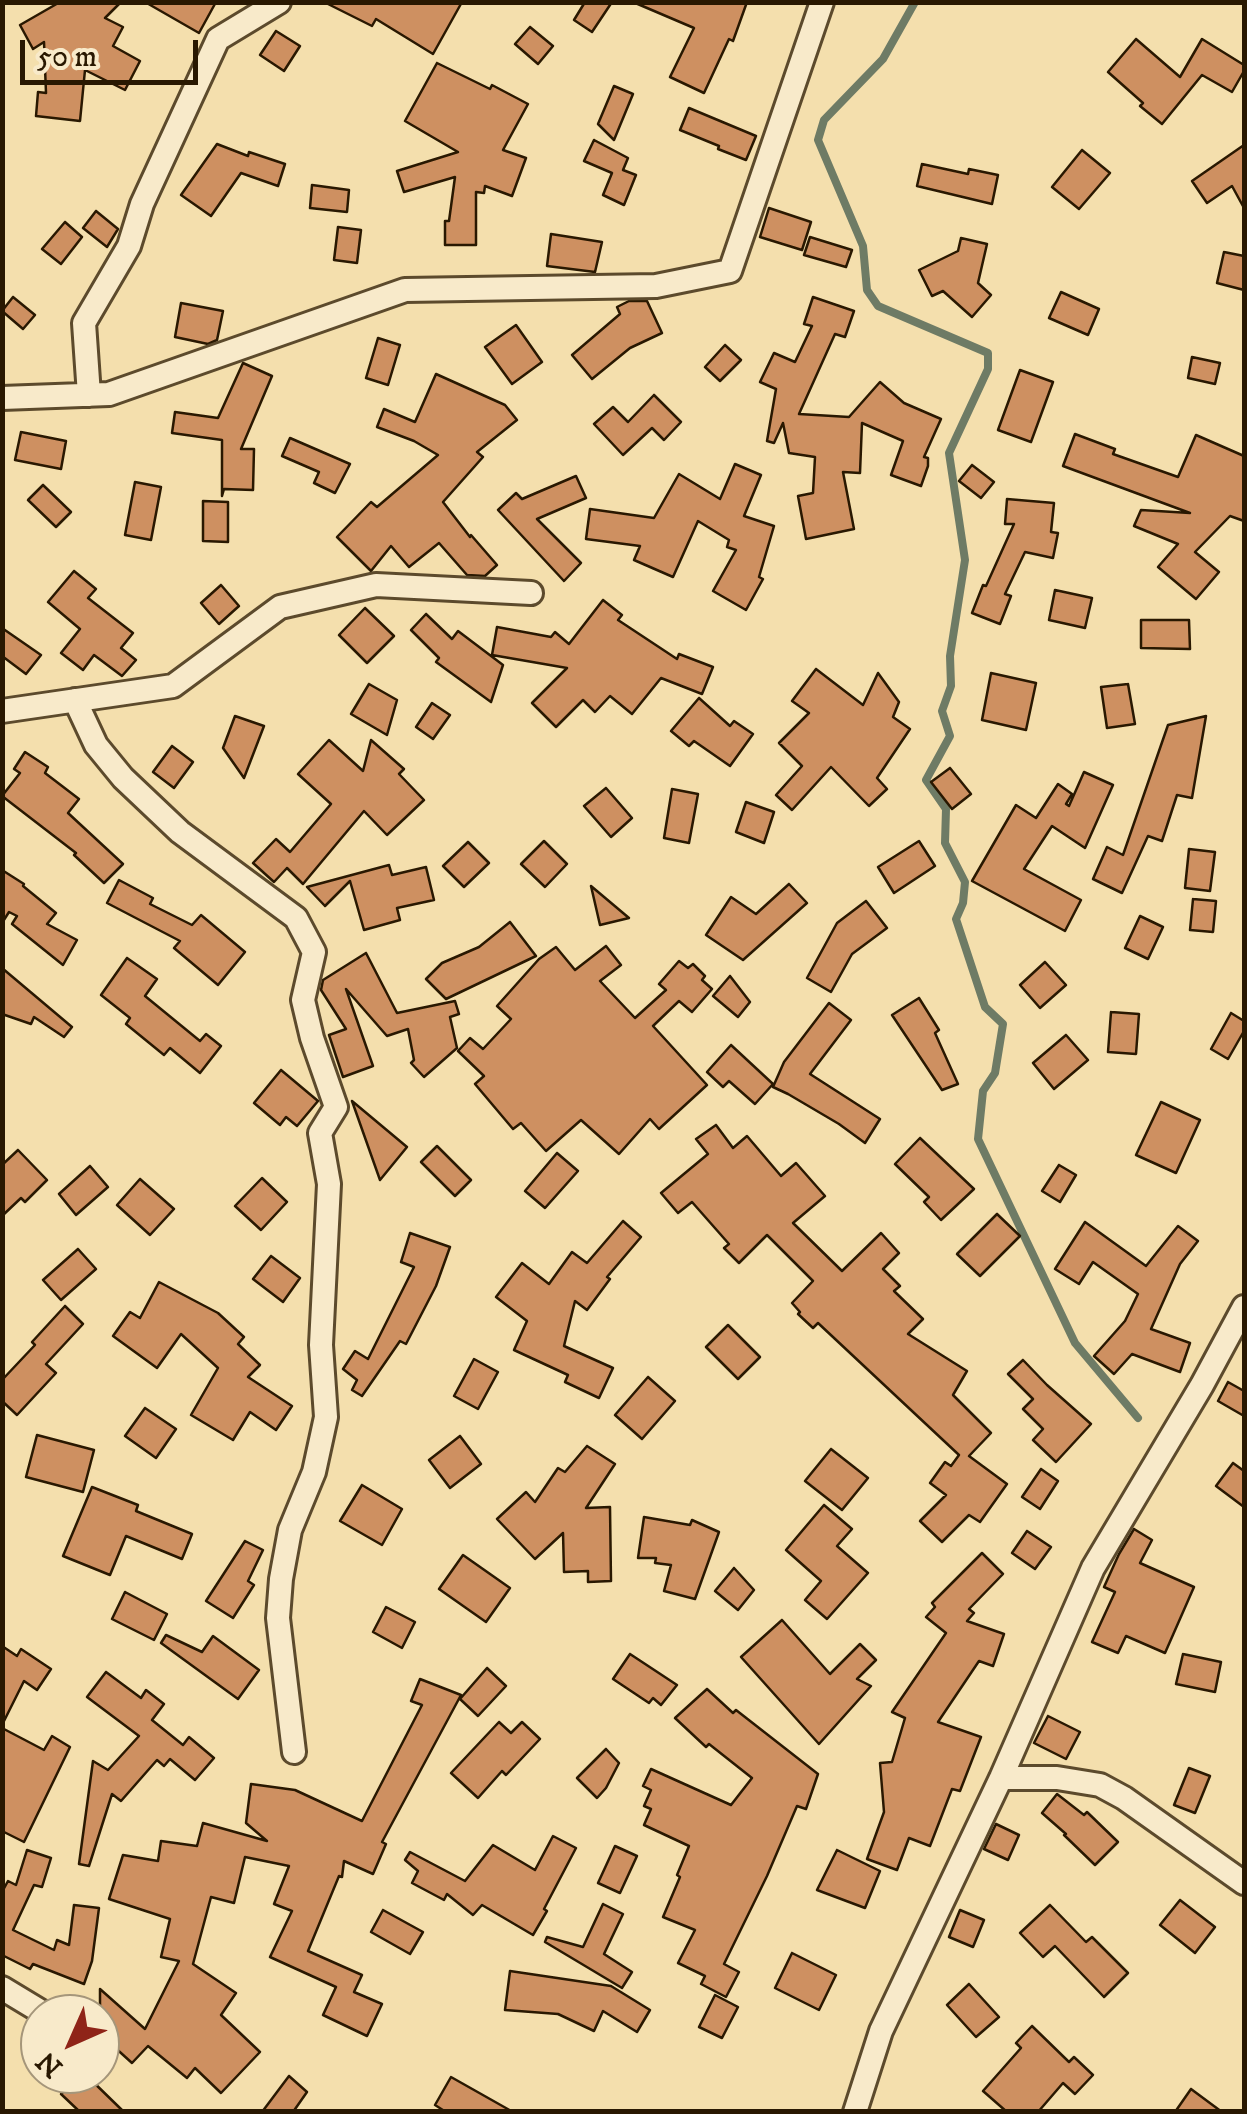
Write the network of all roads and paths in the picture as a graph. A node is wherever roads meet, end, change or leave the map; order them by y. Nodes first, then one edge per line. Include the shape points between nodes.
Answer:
1 (279, 2) edge
2 (822, 2) edge
3 (89, 395) junction
4 (2, 398) edge
5 (530, 593) dead end
6 (75, 700) junction
7 (2, 711) edge
8 (1244, 1308) edge
9 (294, 1752) dead end
10 (1001, 1778) junction
11 (1244, 1883) edge
12 (856, 2112) edge

1 - 3 street via 218,39 129,246 84,322
2 - 3 street via 730,270 656,286 405,290 109,394
3 - 4 street
5 - 6 street via 376,585 300,602 280,607 173,686
6 - 7 street
6 - 9 street via 96,745 123,778 180,832 296,918 314,952 303,1000 336,1107 320,1133 329,1184 321,1345 326,1417 314,1472 290,1530 278,1618
8 - 10 street via 1094,1568
10 - 11 street via 1100,1785
10 - 12 street via 881,2030

